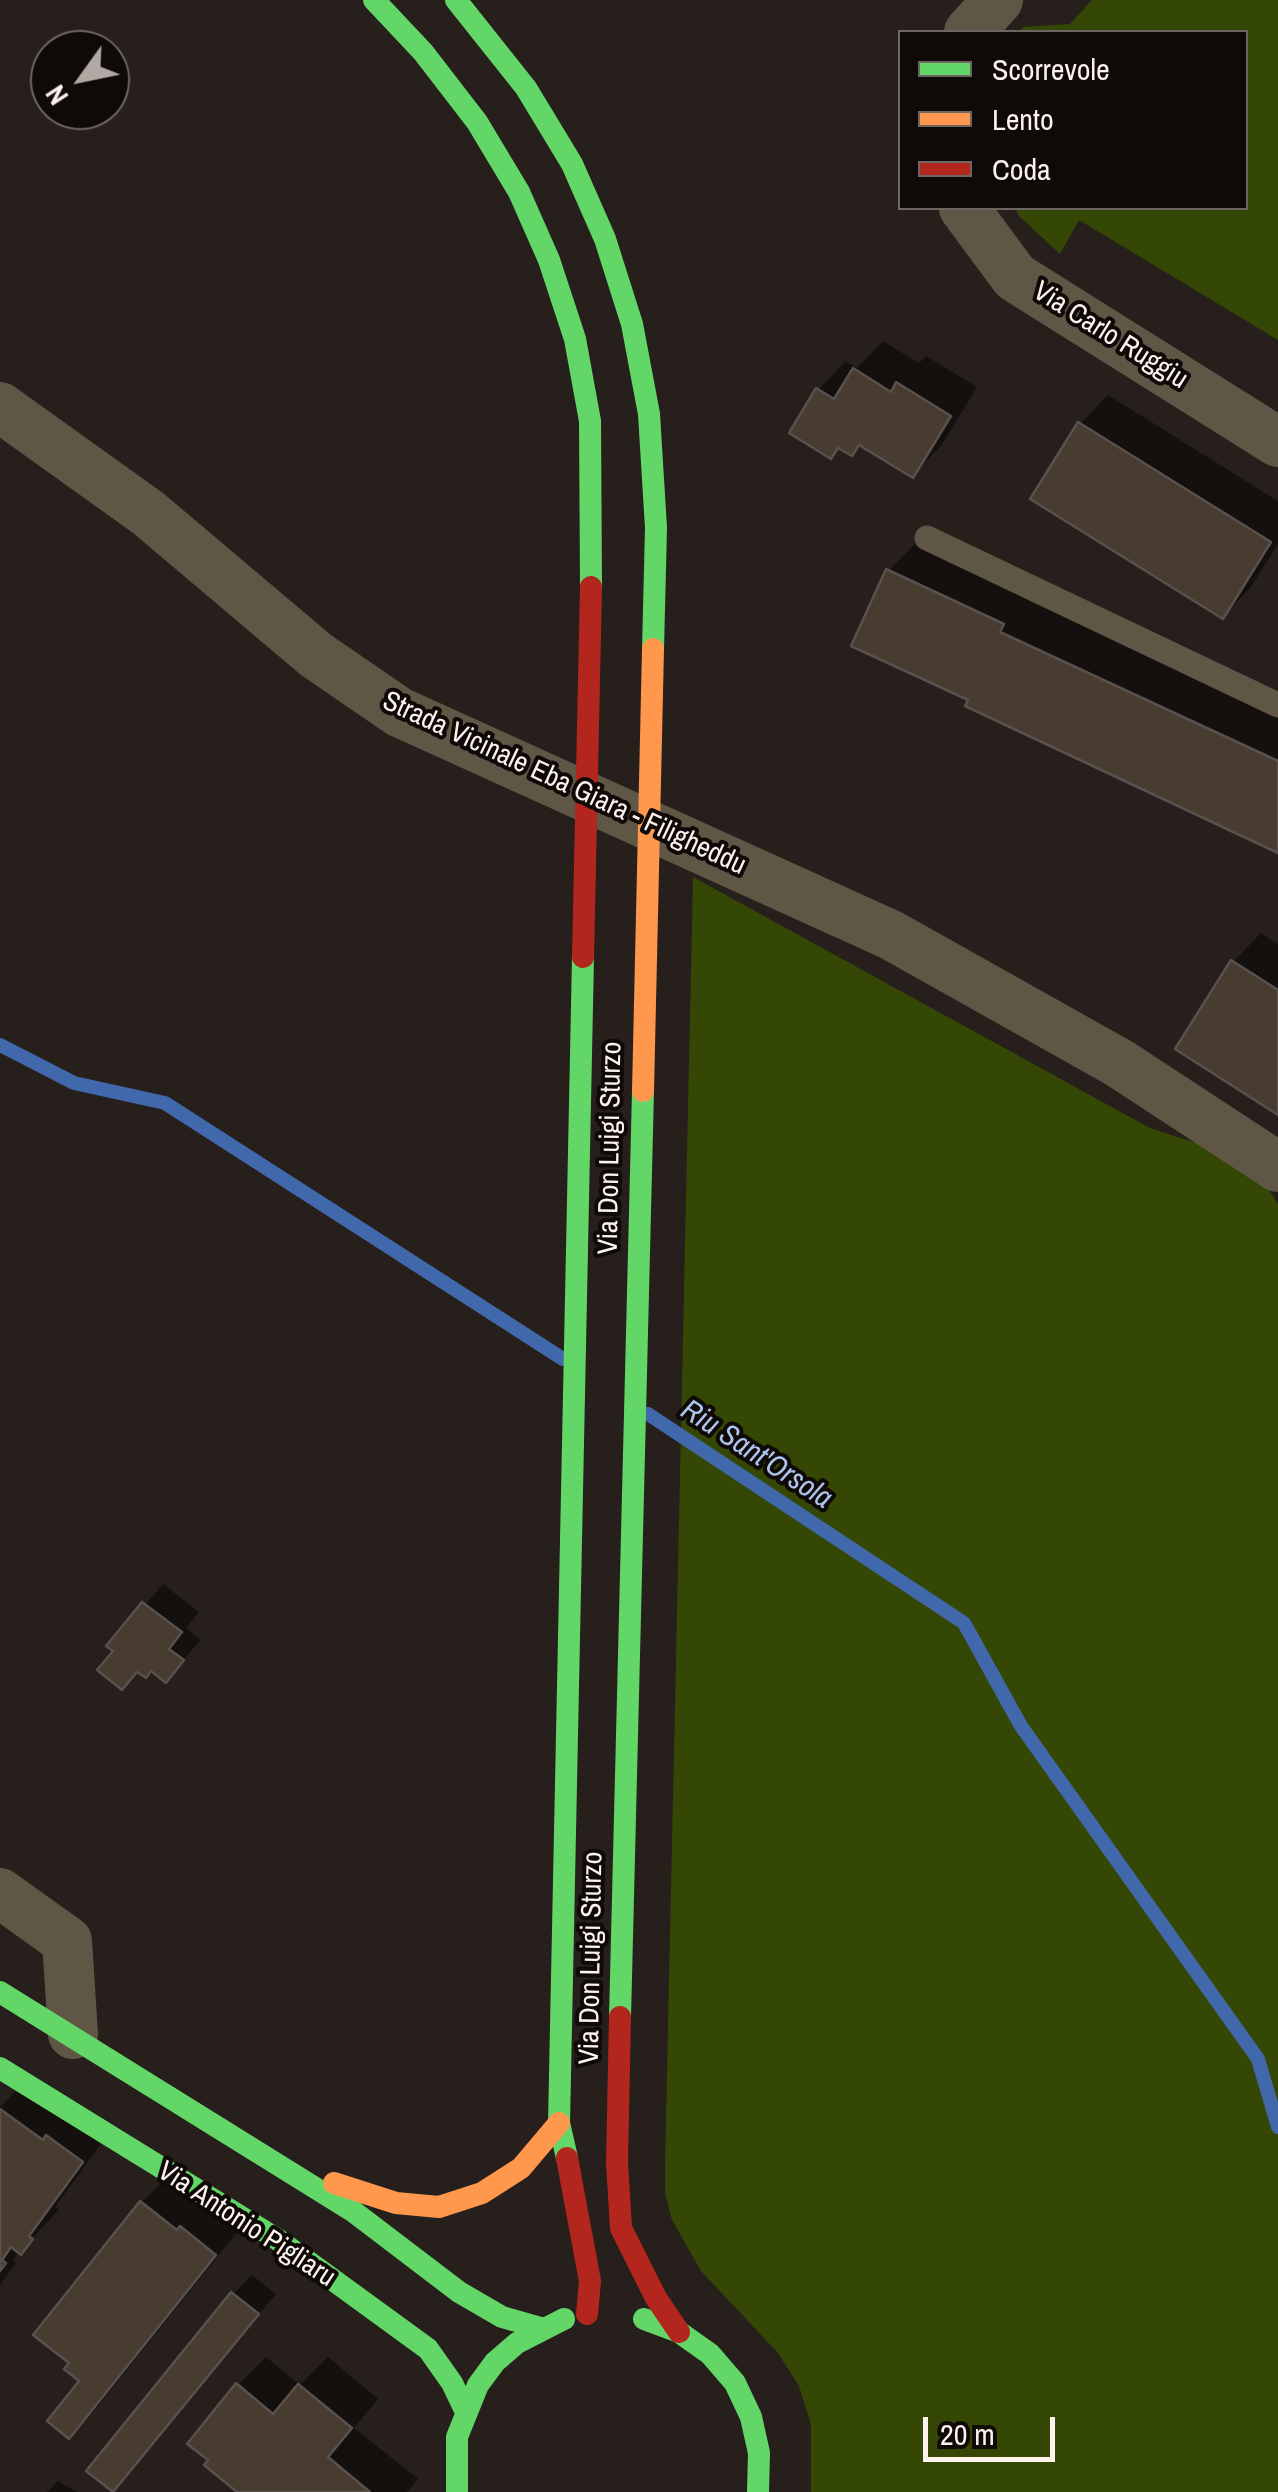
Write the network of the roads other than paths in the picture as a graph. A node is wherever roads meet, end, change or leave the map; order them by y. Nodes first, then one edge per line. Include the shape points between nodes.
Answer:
1 (374, 0) edge
2 (456, 0) edge
3 (998, 0) edge
4 (971, 30) edge
5 (965, 210) edge
6 (0, 407) edge
7 (1278, 442) edge
8 (927, 538) dead end
9 (1278, 705) edge
10 (1278, 1167) edge
11 (0, 1894) edge
12 (0, 1992) edge
13 (72, 2034) junction
14 (0, 2068) edge
15 (559, 2123) junction
16 (274, 2162) junction
17 (587, 2314) junction
18 (540, 2328) junction
19 (679, 2332) junction
20 (465, 2410) junction
21 (457, 2492) edge
22 (758, 2492) edge

1 - 15 main road, Via Don Luigi Sturzo via 476,122 519,192 574,339 590,421
2 - 19 main road, Via Don Luigi Sturzo via 526,88 572,164 632,324 649,414 656,528 616,2162 622,2228
3 - 4 street
5 - 7 street, Via Carlo Ruggiu via 1015,277
6 - 10 street, Strada Vicinale Eba Giara - Filigheddu via 148,513 316,655 399,712 890,935 1120,1063
8 - 9 lane
11 - 13 street via 66,1941
12 - 13 main road
13 - 16 main road
14 - 20 main road, Via Antonio Pigliaru via 277,2240 428,2349
15 - 16 main road via 521,2168 482,2193 440,2207 396,2203
15 - 17 main road, Via Don Luigi Sturzo via 590,2281
16 - 18 main road via 354,2212 459,2292
17 - 18 main road
17 - 19 main road via 658,2322
18 - 20 main road via 495,2362
19 - 22 main road via 735,2383 759,2454
20 - 21 main road via 457,2437

